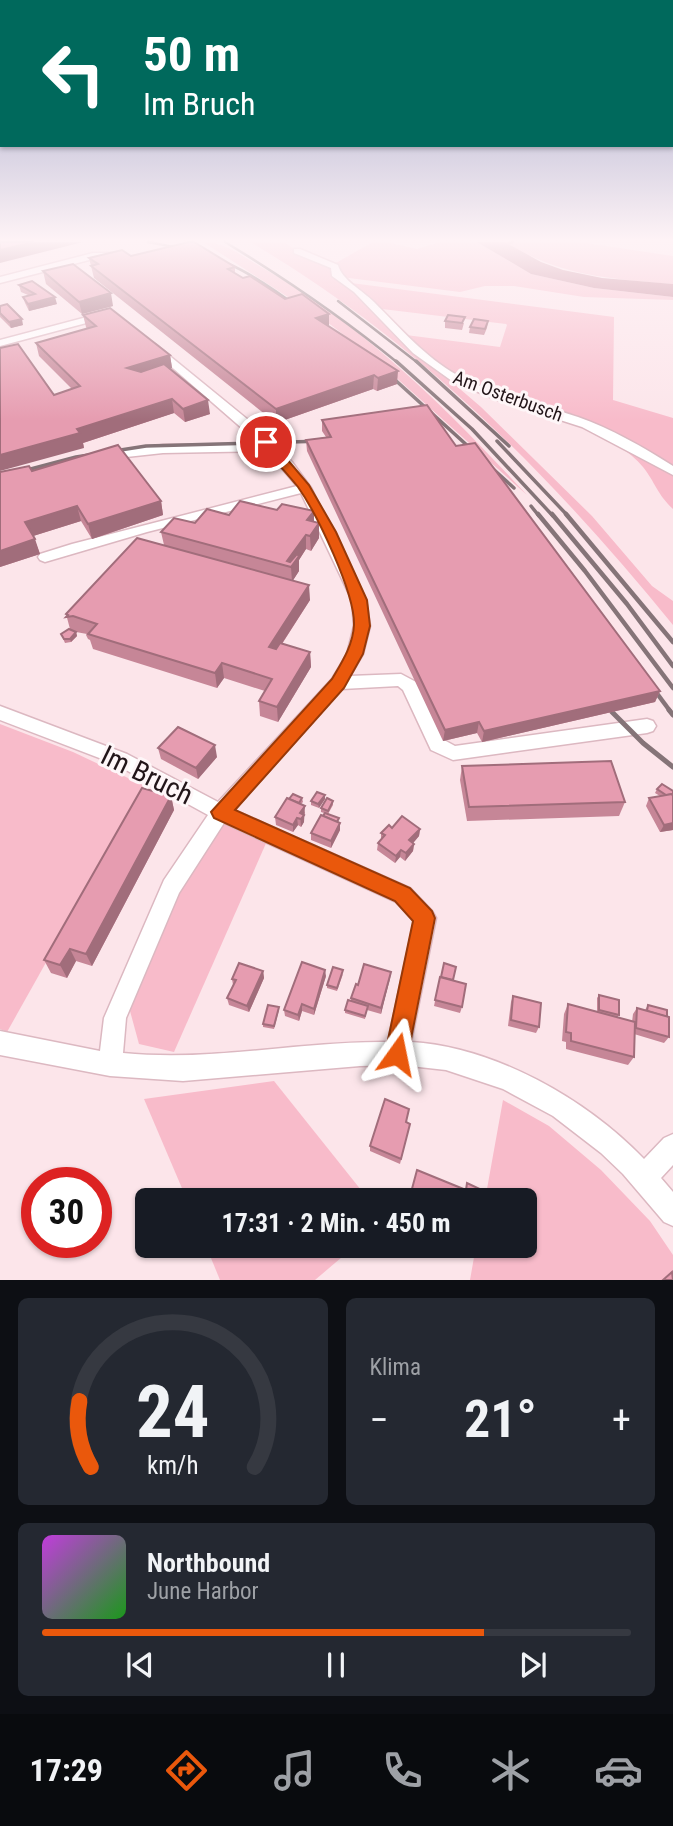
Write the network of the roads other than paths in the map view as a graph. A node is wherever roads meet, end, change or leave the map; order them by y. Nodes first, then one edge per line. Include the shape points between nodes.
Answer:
1 (369, 302) edge
2 (113, 315) edge
3 (138, 333) edge
4 (0, 343) edge
5 (271, 447) junction
6 (88, 460) edge
7 (673, 471) edge
8 (305, 488) junction
9 (45, 557) dead end
10 (338, 683) junction
11 (0, 713) edge
12 (647, 726) dead end
13 (220, 812) junction
14 (0, 1042) edge
15 (397, 1054) junction
16 (110, 1064) junction
17 (673, 1147) edge
18 (645, 1176) junction
19 (673, 1213) edge

1 - 7 street, Am Osterbusch via 455,378 593,427
2 - 4 street
3 - 5 street
5 - 6 street via 163,449
5 - 8 street
8 - 9 street via 161,522
8 - 10 street via 359,600 362,626 355,654
10 - 12 street via 401,680 410,686 436,745 453,752
10 - 13 street
11 - 13 street, Im Bruch via 121,759
13 - 15 street, Im Bruch via 403,895 425,918
13 - 16 street via 171,887 116,1018
14 - 16 street
15 - 16 street via 185,1070
15 - 18 street via 443,1058 512,1079 602,1135
17 - 18 street
18 - 19 street

